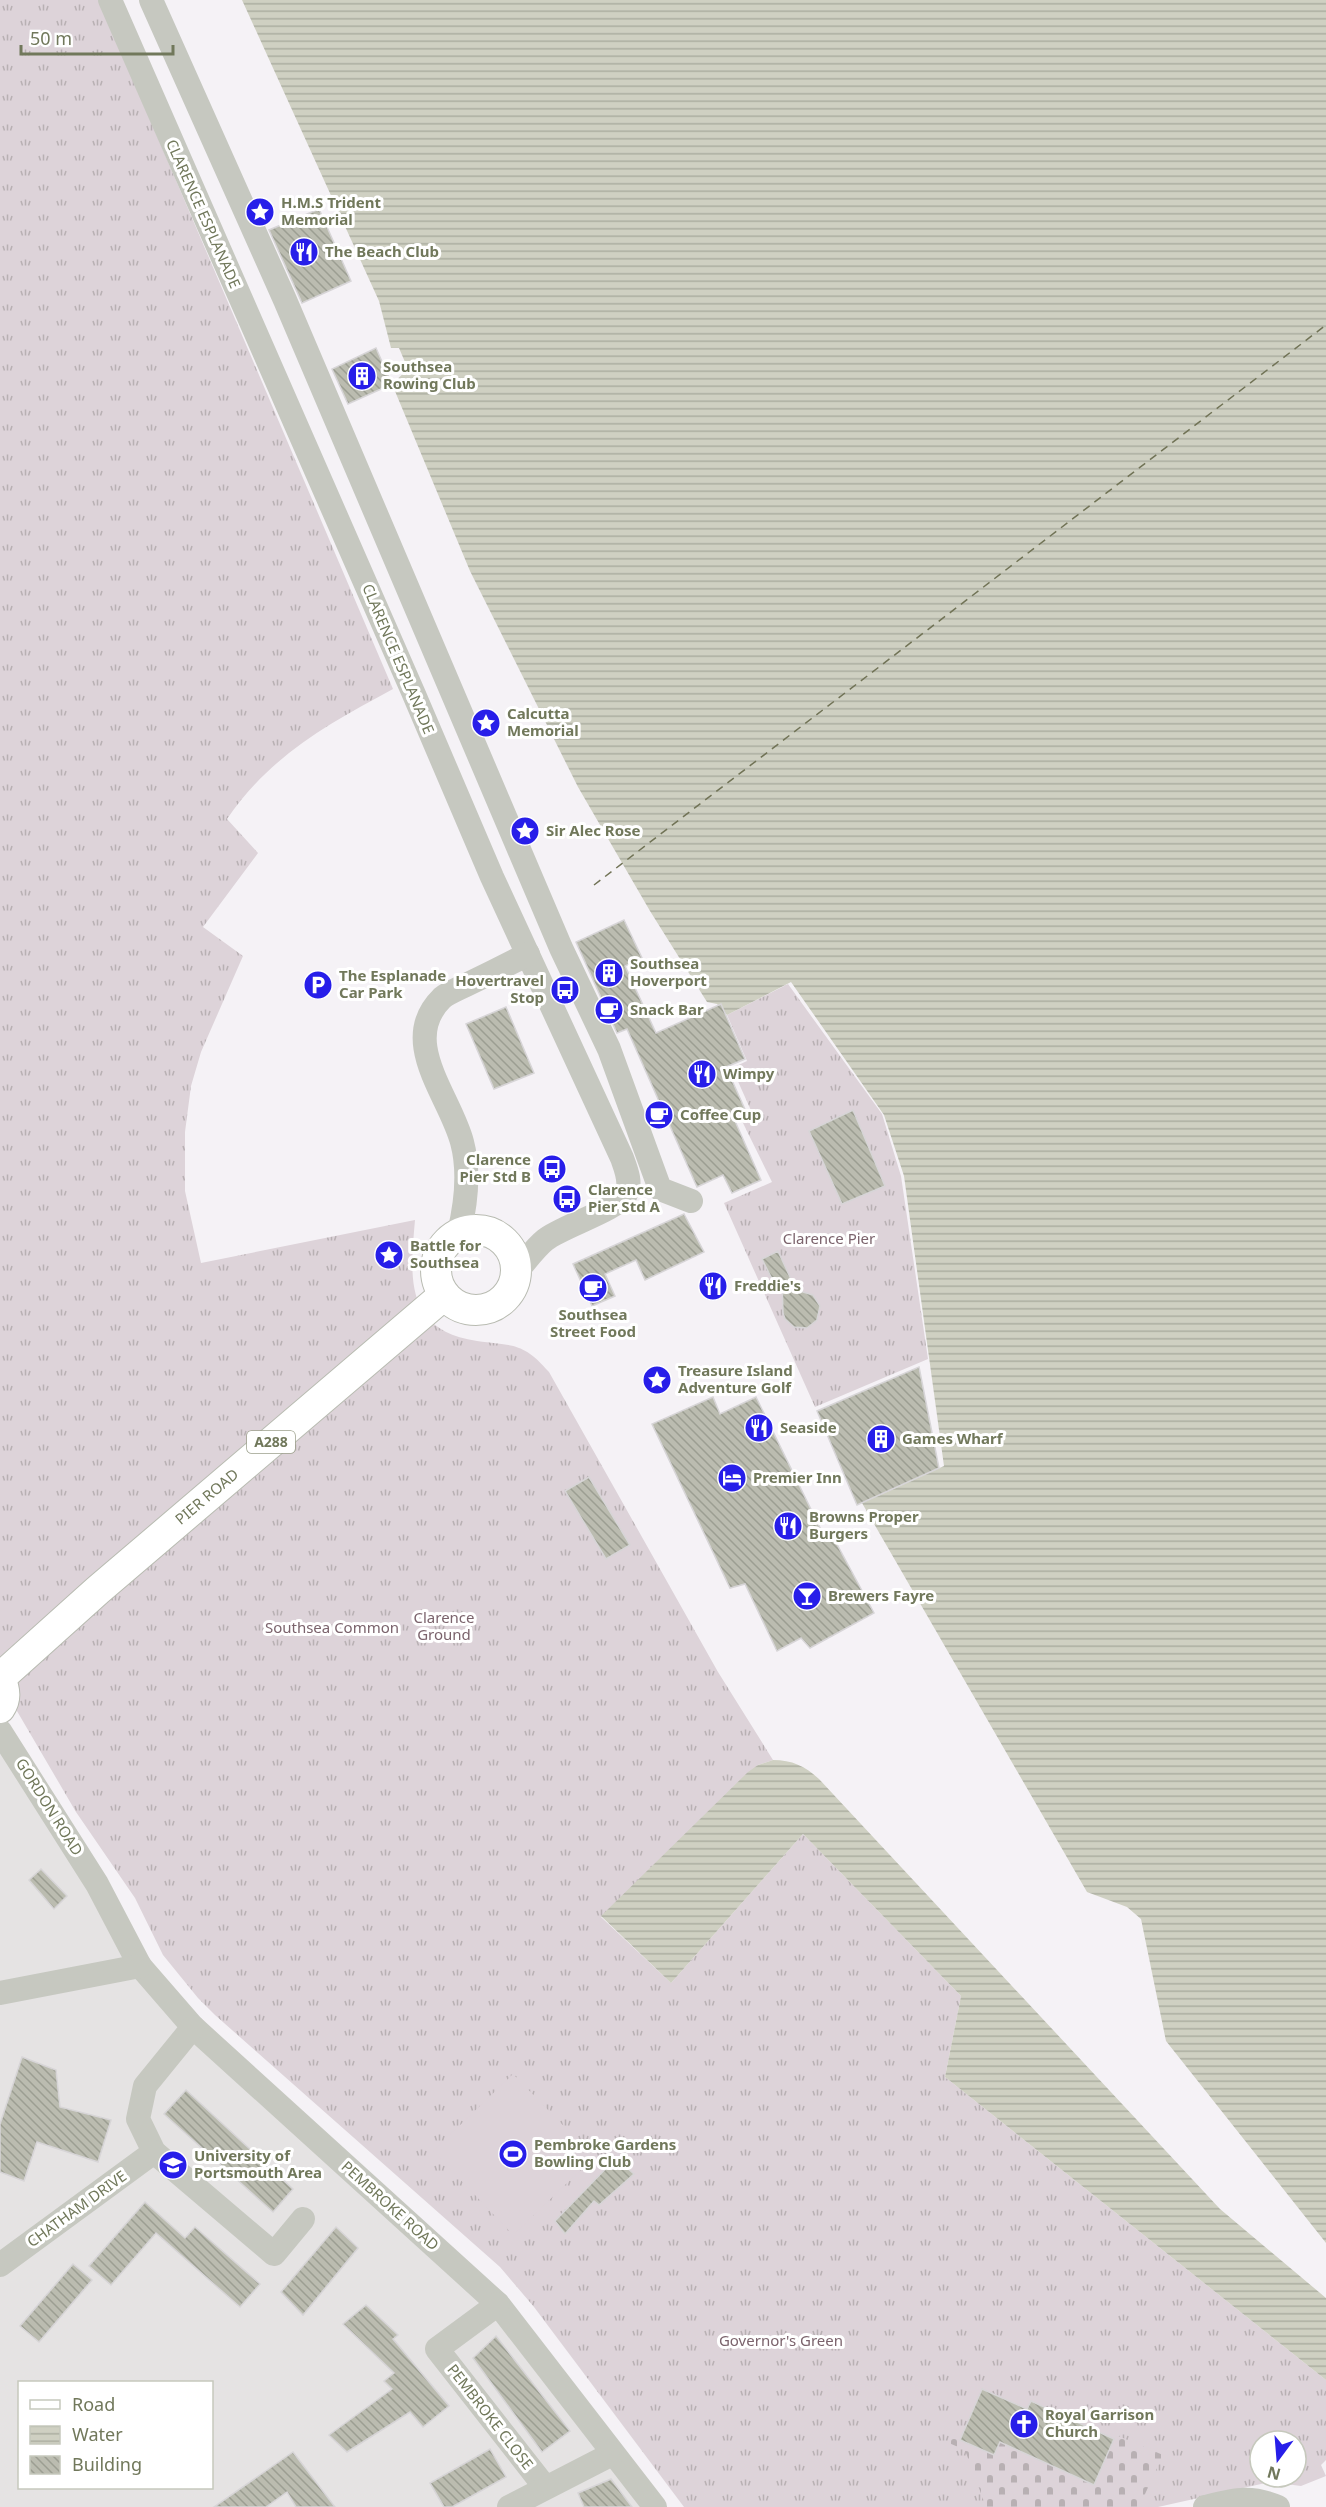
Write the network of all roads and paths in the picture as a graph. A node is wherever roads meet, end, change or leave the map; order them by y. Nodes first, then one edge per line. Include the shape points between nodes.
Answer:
1 (110, 0) edge
2 (151, 0) edge
3 (528, 954) junction
4 (692, 1201) dead end
5 (459, 1233) junction
6 (517, 1270) junction
7 (444, 1295) junction
8 (0, 1678) edge
9 (0, 1708) edge
10 (0, 1731) edge
11 (96, 1884) joint
12 (140, 1966) junction
13 (0, 1993) edge
14 (193, 2027) junction
15 (154, 2152) junction
16 (303, 2219) dead end
17 (0, 2265) edge
18 (498, 2304) junction
19 (612, 2454) junction
20 (545, 2487) junction
21 (509, 2507) edge
22 (655, 2507) edge
23 (1205, 2507) edge
24 (1278, 2507) edge

1 - 3 street, CLARENCE ESPLANADE
2 - 4 street via 285,300 561,948 609,1049 660,1189
3 - 5 street via 443,997 430,1013 423,1033 425,1054 462,1143 466,1185
3 - 6 street, CLARENCE ESPLANADE via 629,1179 626,1195 610,1208 545,1240
5 - 6 main road via 479,1230 498,1236 515,1257
5 - 7 main road via 441,1249 437,1260 437,1278
6 - 7 main road via 509,1294 489,1309 464,1309
7 - 8 main road, PIER ROAD / A288 via 106,1582
8 - 9 main road, A288 via 5,1697
10 - 11 street, GORDON ROAD
11 - 12 street, PEMBROKE ROAD
12 - 13 street
12 - 14 street, PEMBROKE ROAD
14 - 15 street via 145,2086 138,2119
14 - 18 street, PEMBROKE ROAD
15 - 16 street via 274,2254
15 - 17 street, CHATHAM DRIVE
18 - 19 street, PEMBROKE ROAD
18 - 20 street, PEMBROKE CLOSE via 437,2349
19 - 20 street
19 - 22 street, PEMBROKE ROAD
20 - 21 street
23 - 24 street via 1250,2499

